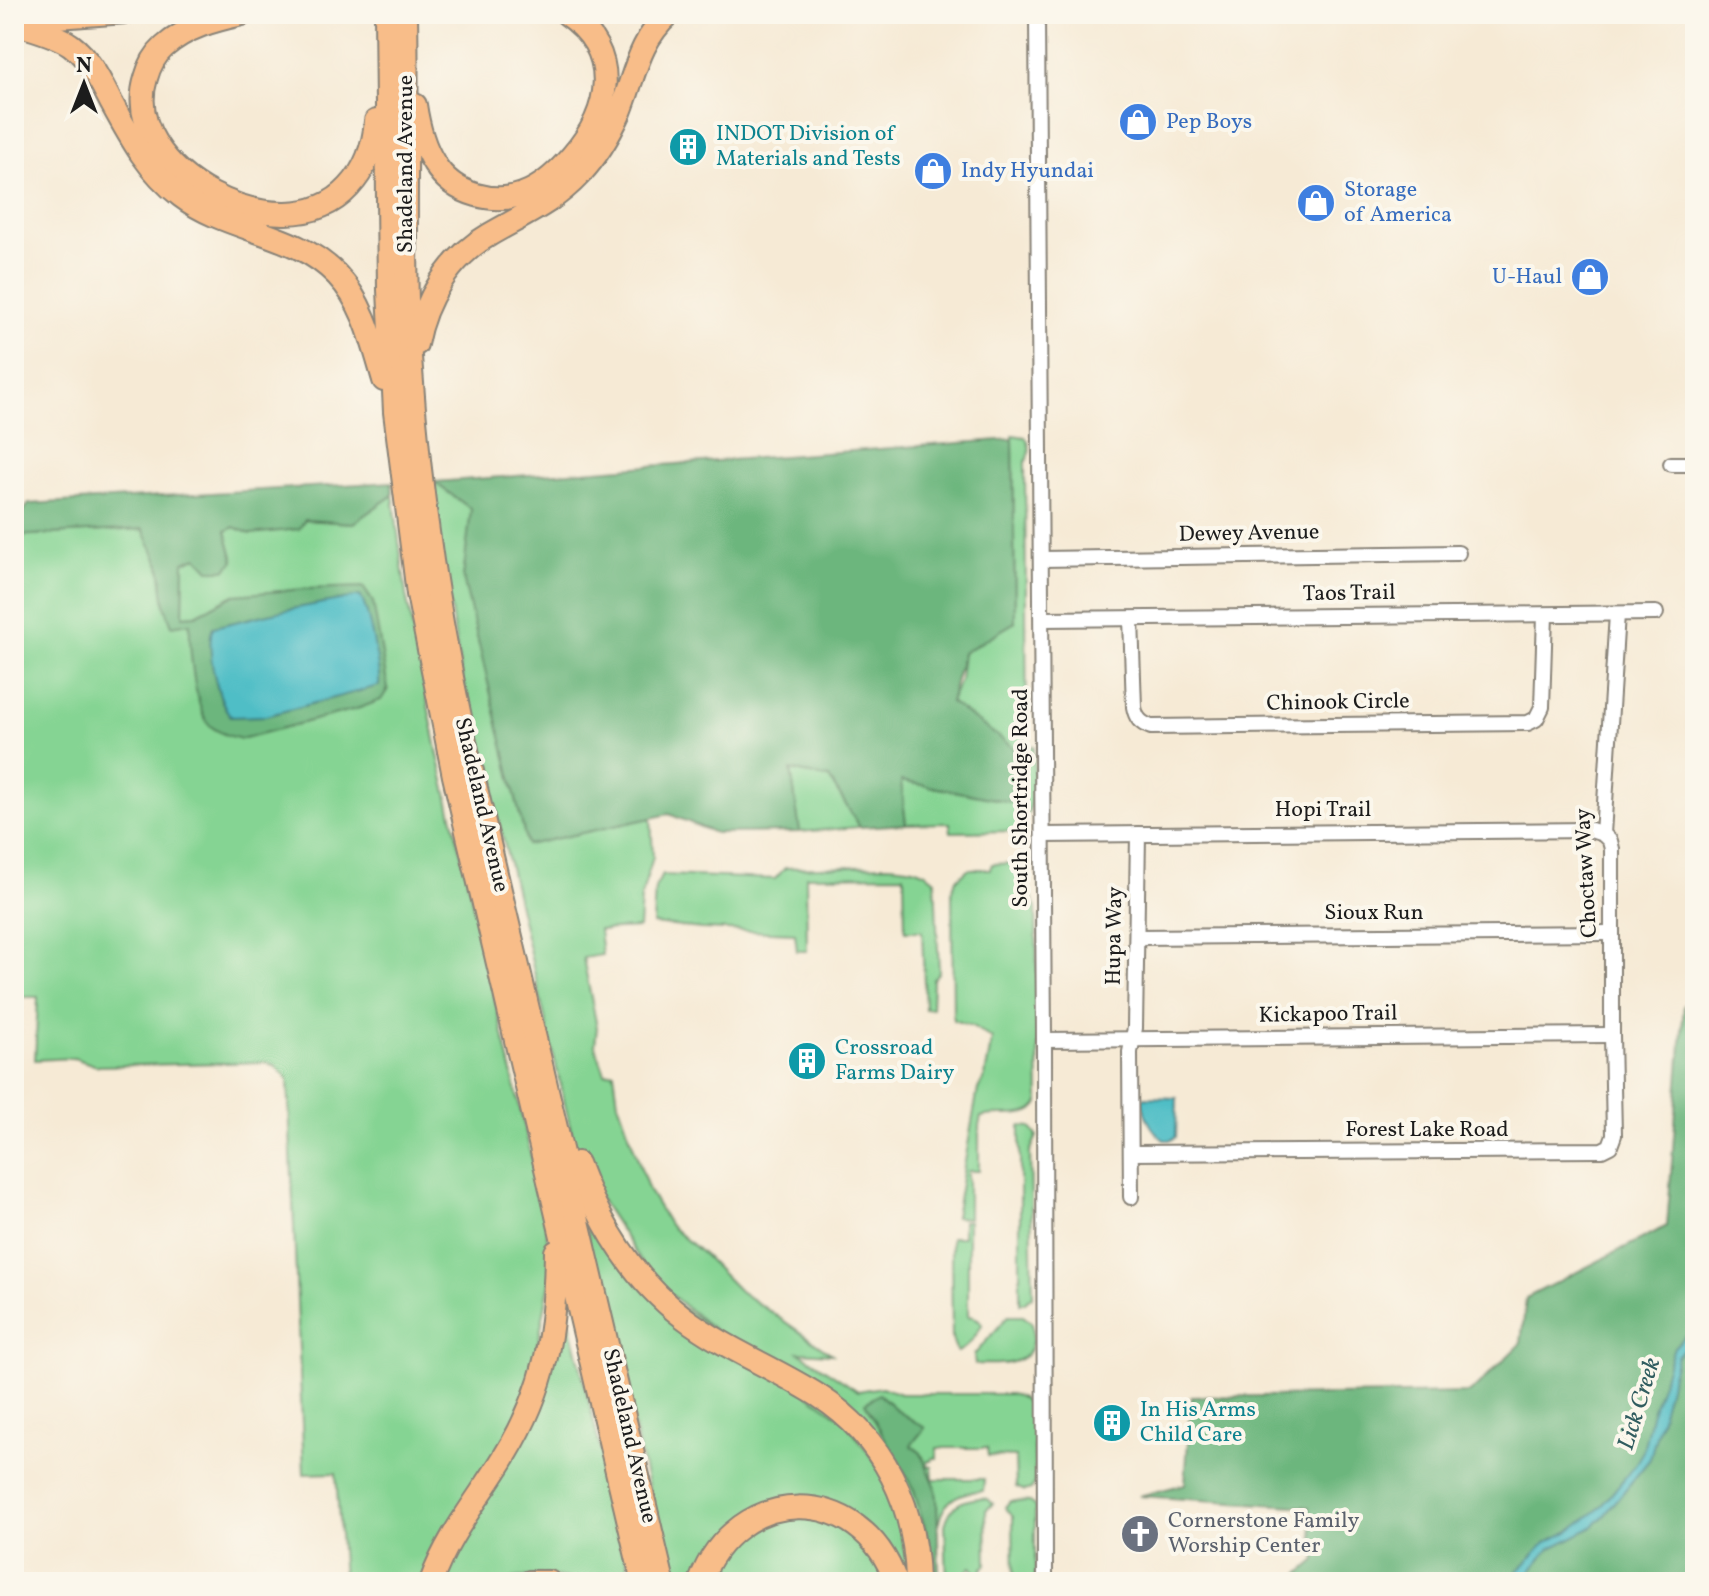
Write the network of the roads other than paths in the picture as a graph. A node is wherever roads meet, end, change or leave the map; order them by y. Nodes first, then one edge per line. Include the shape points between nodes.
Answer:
1 (126, 14) edge
2 (242, 14) edge
3 (386, 14) edge
4 (406, 14) edge
5 (567, 14) edge
6 (669, 14) edge
7 (1037, 14) edge
8 (14, 22) edge
9 (407, 40) junction
10 (386, 52) junction
11 (412, 377) junction
12 (395, 412) junction
13 (1671, 464) dead end
14 (1695, 464) edge
15 (1458, 553) dead end
16 (1041, 559) junction
17 (1656, 613) dead end
18 (1617, 614) junction
19 (1545, 615) junction
20 (1042, 619) junction
21 (1131, 619) junction
22 (1138, 834) junction
23 (1603, 834) junction
24 (1043, 835) junction
25 (1612, 933) junction
26 (1137, 937) junction
27 (1612, 1035) junction
28 (1133, 1039) junction
29 (1044, 1040) junction
30 (547, 1087) junction
31 (1131, 1153) junction
32 (1131, 1197) dead end
33 (558, 1223) junction
34 (431, 1582) edge
35 (530, 1582) edge
36 (549, 1582) edge
37 (643, 1582) edge
38 (663, 1582) edge
39 (700, 1582) edge
40 (896, 1582) edge
41 (917, 1582) edge
42 (1045, 1582) edge

1 - 8 main road
2 - 10 highway via 196,27 164,47 149,69 142,103 150,135 181,172 220,198 253,210 311,211 352,183 373,142
3 - 10 highway, Shadeland Avenue
4 - 9 highway, Shadeland Avenue
5 - 9 highway via 600,51 606,81 602,102 564,166 546,182 514,197 464,191 436,167 419,123
6 - 11 highway via 648,36 615,122 587,166 546,204 486,236 441,281 420,329
7 - 16 street, South Shortridge Road
8 - 12 highway via 69,44 83,56 142,156 182,197 223,220 302,248 336,273 360,309
9 - 11 highway, Shadeland Avenue via 406,253
10 - 12 highway, Shadeland Avenue
11 - 30 highway, Shadeland Avenue via 421,480 453,685
12 - 33 highway, Shadeland Avenue via 431,667
13 - 14 street
15 - 16 street, Dewey Avenue
16 - 20 street, South Shortridge Road
17 - 18 street, Taos Trail
18 - 19 street, Taos Trail
18 - 23 street, Choctaw Way
19 - 21 street, Taos Trail
19 - 21 street, Chinook Circle via 1542,707 1528,723 1151,727 1136,717 1134,707
20 - 21 street, Taos Trail
20 - 24 street, South Shortridge Road
22 - 23 street, Hopi Trail
22 - 24 street, Hopi Trail
22 - 26 street, Hupa Way
23 - 25 street, Choctaw Way via 1612,849
24 - 29 street, South Shortridge Road
25 - 26 street, Sioux Run
25 - 27 street, Choctaw Way
26 - 28 street, Hupa Way
27 - 28 street, Kickapoo Trail
27 - 31 street, Forest Lake Road via 1614,1135 1602,1150
28 - 29 street, Kickapoo Trail
28 - 31 street
29 - 42 street, South Shortridge Road
30 - 38 highway, Shadeland Avenue
30 - 41 highway via 596,1210 642,1277 710,1336 830,1403 876,1450 909,1517
31 - 32 street
33 - 34 highway via 555,1311 539,1384 514,1441 450,1539
33 - 37 highway, Shadeland Avenue
35 - 36 highway
39 - 40 highway via 735,1530 758,1516 791,1507 830,1512 860,1529 885,1557

